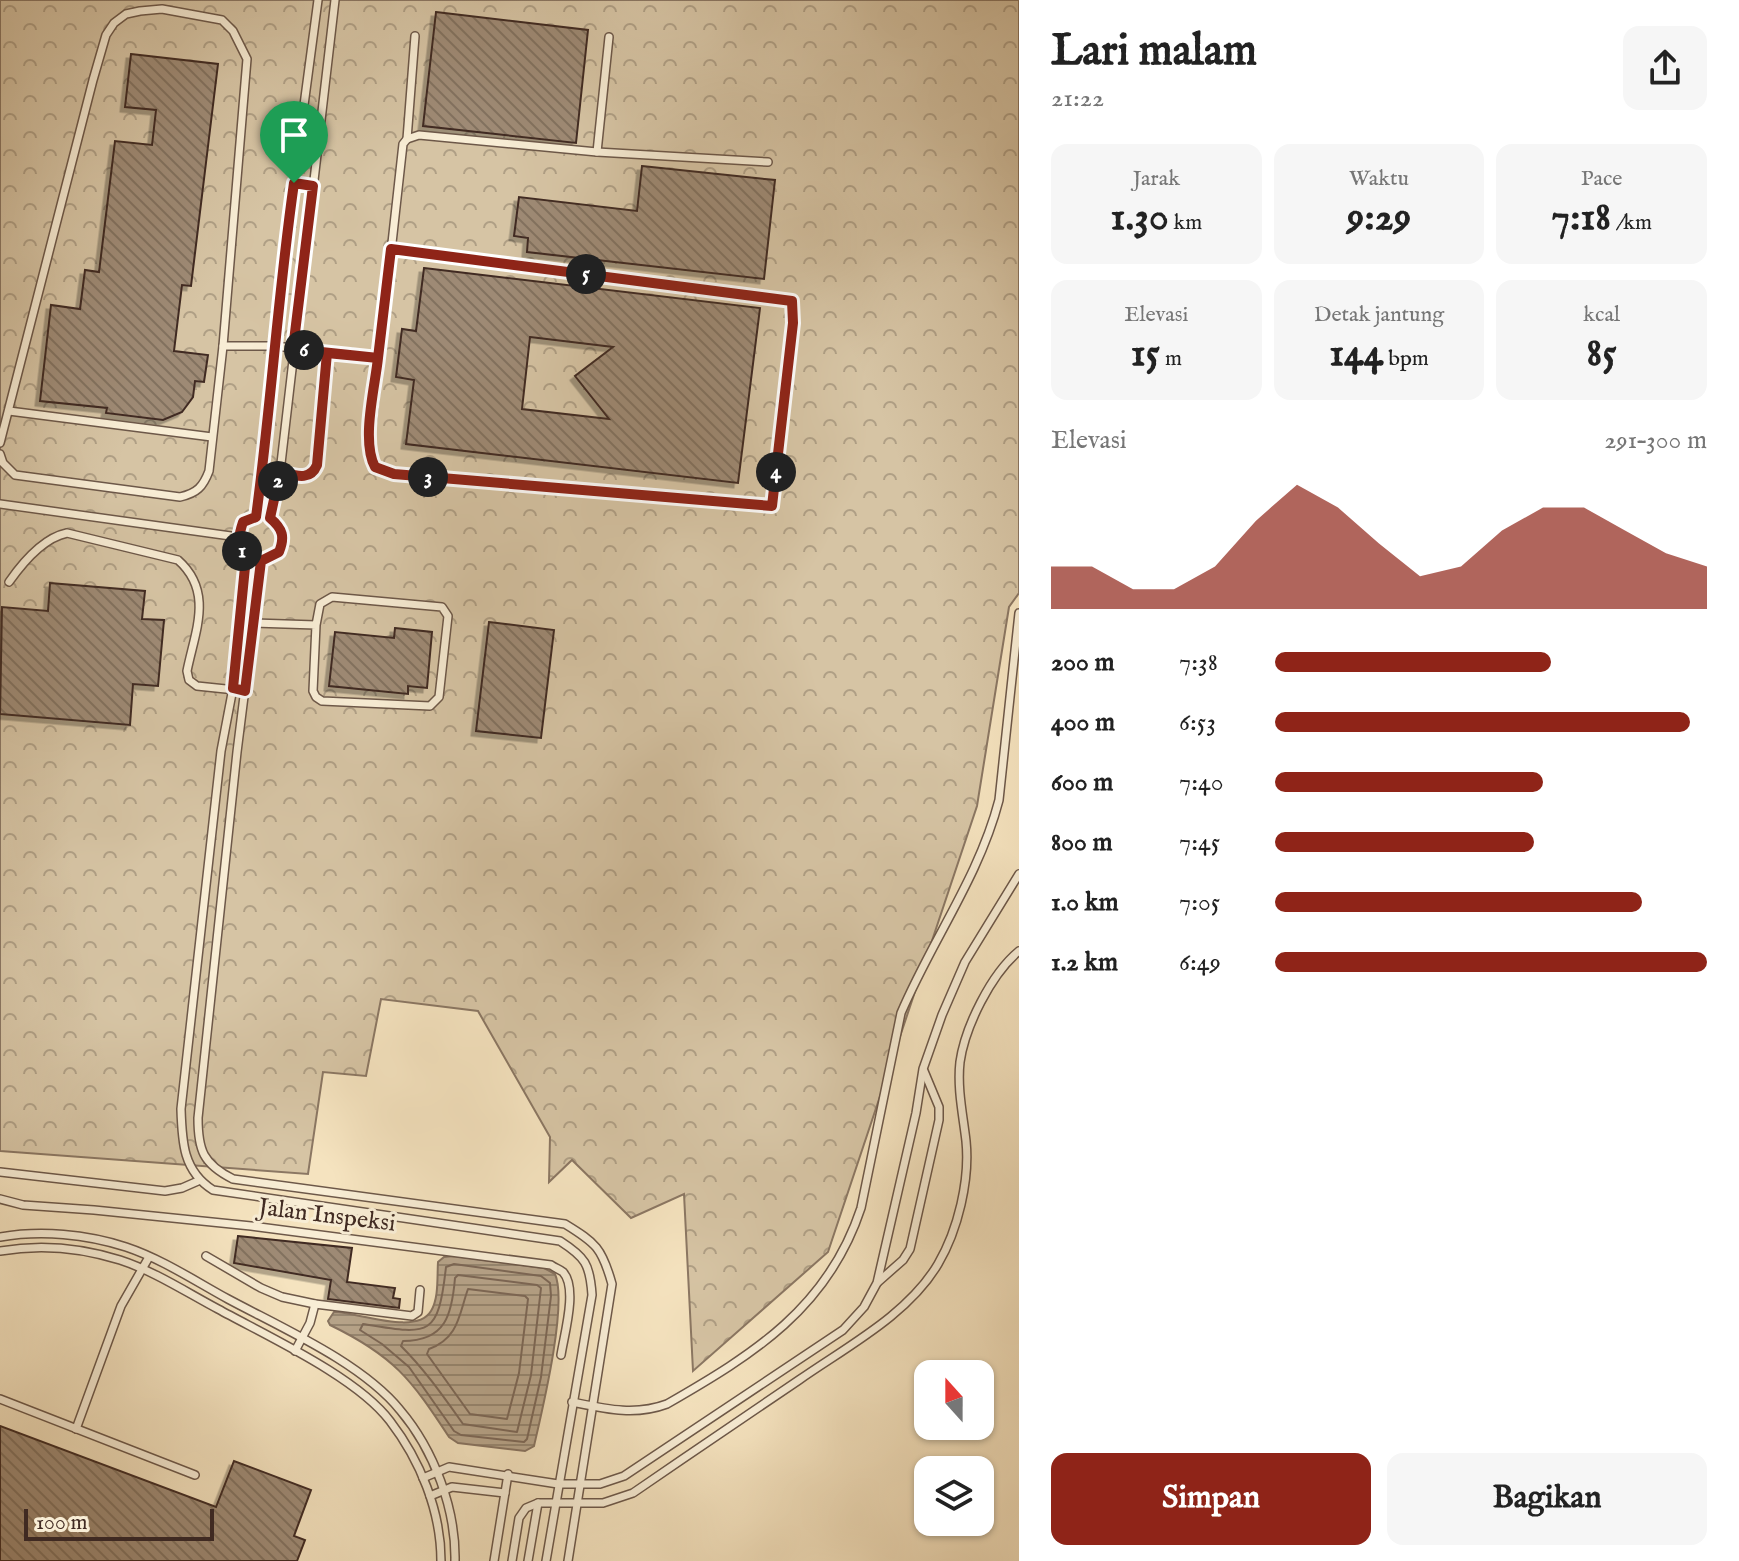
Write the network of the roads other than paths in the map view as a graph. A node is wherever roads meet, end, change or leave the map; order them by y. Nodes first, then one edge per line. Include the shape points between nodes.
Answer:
1 (318, 0) edge
2 (335, 0) edge
3 (415, 36) dead end
4 (609, 37) dead end
5 (407, 139) junction
6 (597, 152) junction
7 (768, 162) dead end
8 (294, 183) junction
9 (313, 186) junction
10 (391, 249) junction
11 (223, 346) junction
12 (275, 346) junction
13 (293, 349) junction
14 (327, 353) junction
15 (378, 358) junction
16 (9, 411) junction
17 (212, 437) junction
18 (0, 443) edge
19 (0, 454) edge
20 (280, 472) junction
21 (0, 504) edge
22 (256, 517) junction
23 (270, 518) junction
24 (238, 537) junction
25 (246, 557) junction
26 (261, 561) junction
27 (9, 582) dead end
28 (1019, 613) edge
29 (254, 623) junction
30 (316, 625) junction
31 (233, 688) junction
32 (245, 691) junction
33 (1019, 874) edge
34 (1019, 951) edge
35 (923, 1069) junction
36 (0, 1172) edge
37 (198, 1181) junction
38 (0, 1199) edge
39 (0, 1237) edge
40 (0, 1251) edge
41 (206, 1256) dead end
42 (149, 1257) junction
43 (142, 1270) junction
44 (877, 1283) junction
45 (420, 1290) dead end
46 (315, 1304) junction
47 (302, 1339) junction
48 (295, 1351) junction
49 (561, 1355) dead end
50 (0, 1399) edge
51 (572, 1402) junction
52 (593, 1407) junction
53 (76, 1429) junction
54 (437, 1472) junction
55 (508, 1474) junction
56 (195, 1475) dead end
57 (423, 1478) junction
58 (558, 1484) junction
59 (581, 1484) junction
60 (444, 1490) junction
61 (505, 1493) junction
62 (430, 1496) junction
63 (538, 1503) junction
64 (555, 1503) junction
65 (578, 1503) junction
66 (441, 1561) edge
67 (455, 1561) edge
68 (494, 1561) edge
69 (512, 1561) edge
70 (528, 1561) edge
71 (546, 1561) edge
72 (568, 1561) edge

1 - 8 lane
2 - 9 lane
3 - 5 lane
4 - 6 lane
5 - 6 lane via 419,135
5 - 10 lane
6 - 7 lane
8 - 9 lane
8 - 12 lane
9 - 13 lane
10 - 15 lane
10 - 15 lane via 792,301 772,506 394,474 375,467 369,450
11 - 12 lane
11 - 16 lane via 247,59 222,20 162,9 126,14 106,35
11 - 17 lane
12 - 13 lane
12 - 22 lane
13 - 14 lane
13 - 20 lane
14 - 15 lane
14 - 20 lane via 314,473 307,477
16 - 17 lane
16 - 18 lane
17 - 19 lane via 205,483 180,497 15,475
20 - 23 lane
21 - 24 lane
22 - 23 lane
22 - 24 lane via 243,522
23 - 26 lane via 284,540 279,552
24 - 25 lane
25 - 26 lane
25 - 31 lane
26 - 29 lane
27 - 31 lane via 37,550 67,533 178,560 201,594 189,680 197,686
28 - 52 lane via 999,800 969,882 901,1013 861,1208 839,1261 780,1331 697,1387 646,1411
29 - 30 lane
29 - 32 lane
30 - 30 lane via 320,604 332,597 442,607 448,616 439,697 430,706 322,701 313,691
31 - 32 lane
31 - 37 lane via 221,751 181,1109 182,1140
32 - 52 lane via 198,1118 204,1155 216,1171 233,1179 565,1224 590,1239 604,1257 612,1284
33 - 35 lane via 965,962
34 - 65 lane via 990,987 970,1026 960,1062 965,1182 939,1263 918,1291 850,1345 633,1493 603,1503
35 - 44 lane
35 - 44 lane via 939,1120 910,1249
36 - 37 lane via 165,1191
37 - 51 lane via 213,1190 560,1241 581,1255 592,1295
38 - 49 lane, Jalan Inspeksi via 551,1265 564,1273 568,1284 570,1305
39 - 42 lane via 61,1234
40 - 43 lane via 59,1248 121,1260
41 - 46 lane via 261,1288
42 - 43 lane
42 - 47 lane
43 - 48 lane
43 - 53 lane via 121,1306
44 - 59 lane via 843,1330 624,1476
45 - 46 lane via 418,1312 412,1316
46 - 47 lane
47 - 48 lane
47 - 54 lane via 380,1388 401,1411
48 - 57 lane via 370,1399 397,1430
50 - 53 lane
51 - 52 lane
51 - 58 lane
52 - 59 lane
53 - 56 lane
54 - 55 lane via 449,1467
54 - 57 lane
54 - 60 lane
55 - 58 lane
55 - 61 lane
57 - 62 lane
58 - 59 lane
58 - 64 lane
59 - 65 lane
60 - 61 lane
60 - 62 lane
60 - 67 lane
61 - 68 lane
62 - 66 lane
63 - 64 lane
63 - 69 lane via 519,1518
63 - 70 lane
64 - 65 lane
64 - 71 lane
65 - 72 lane

